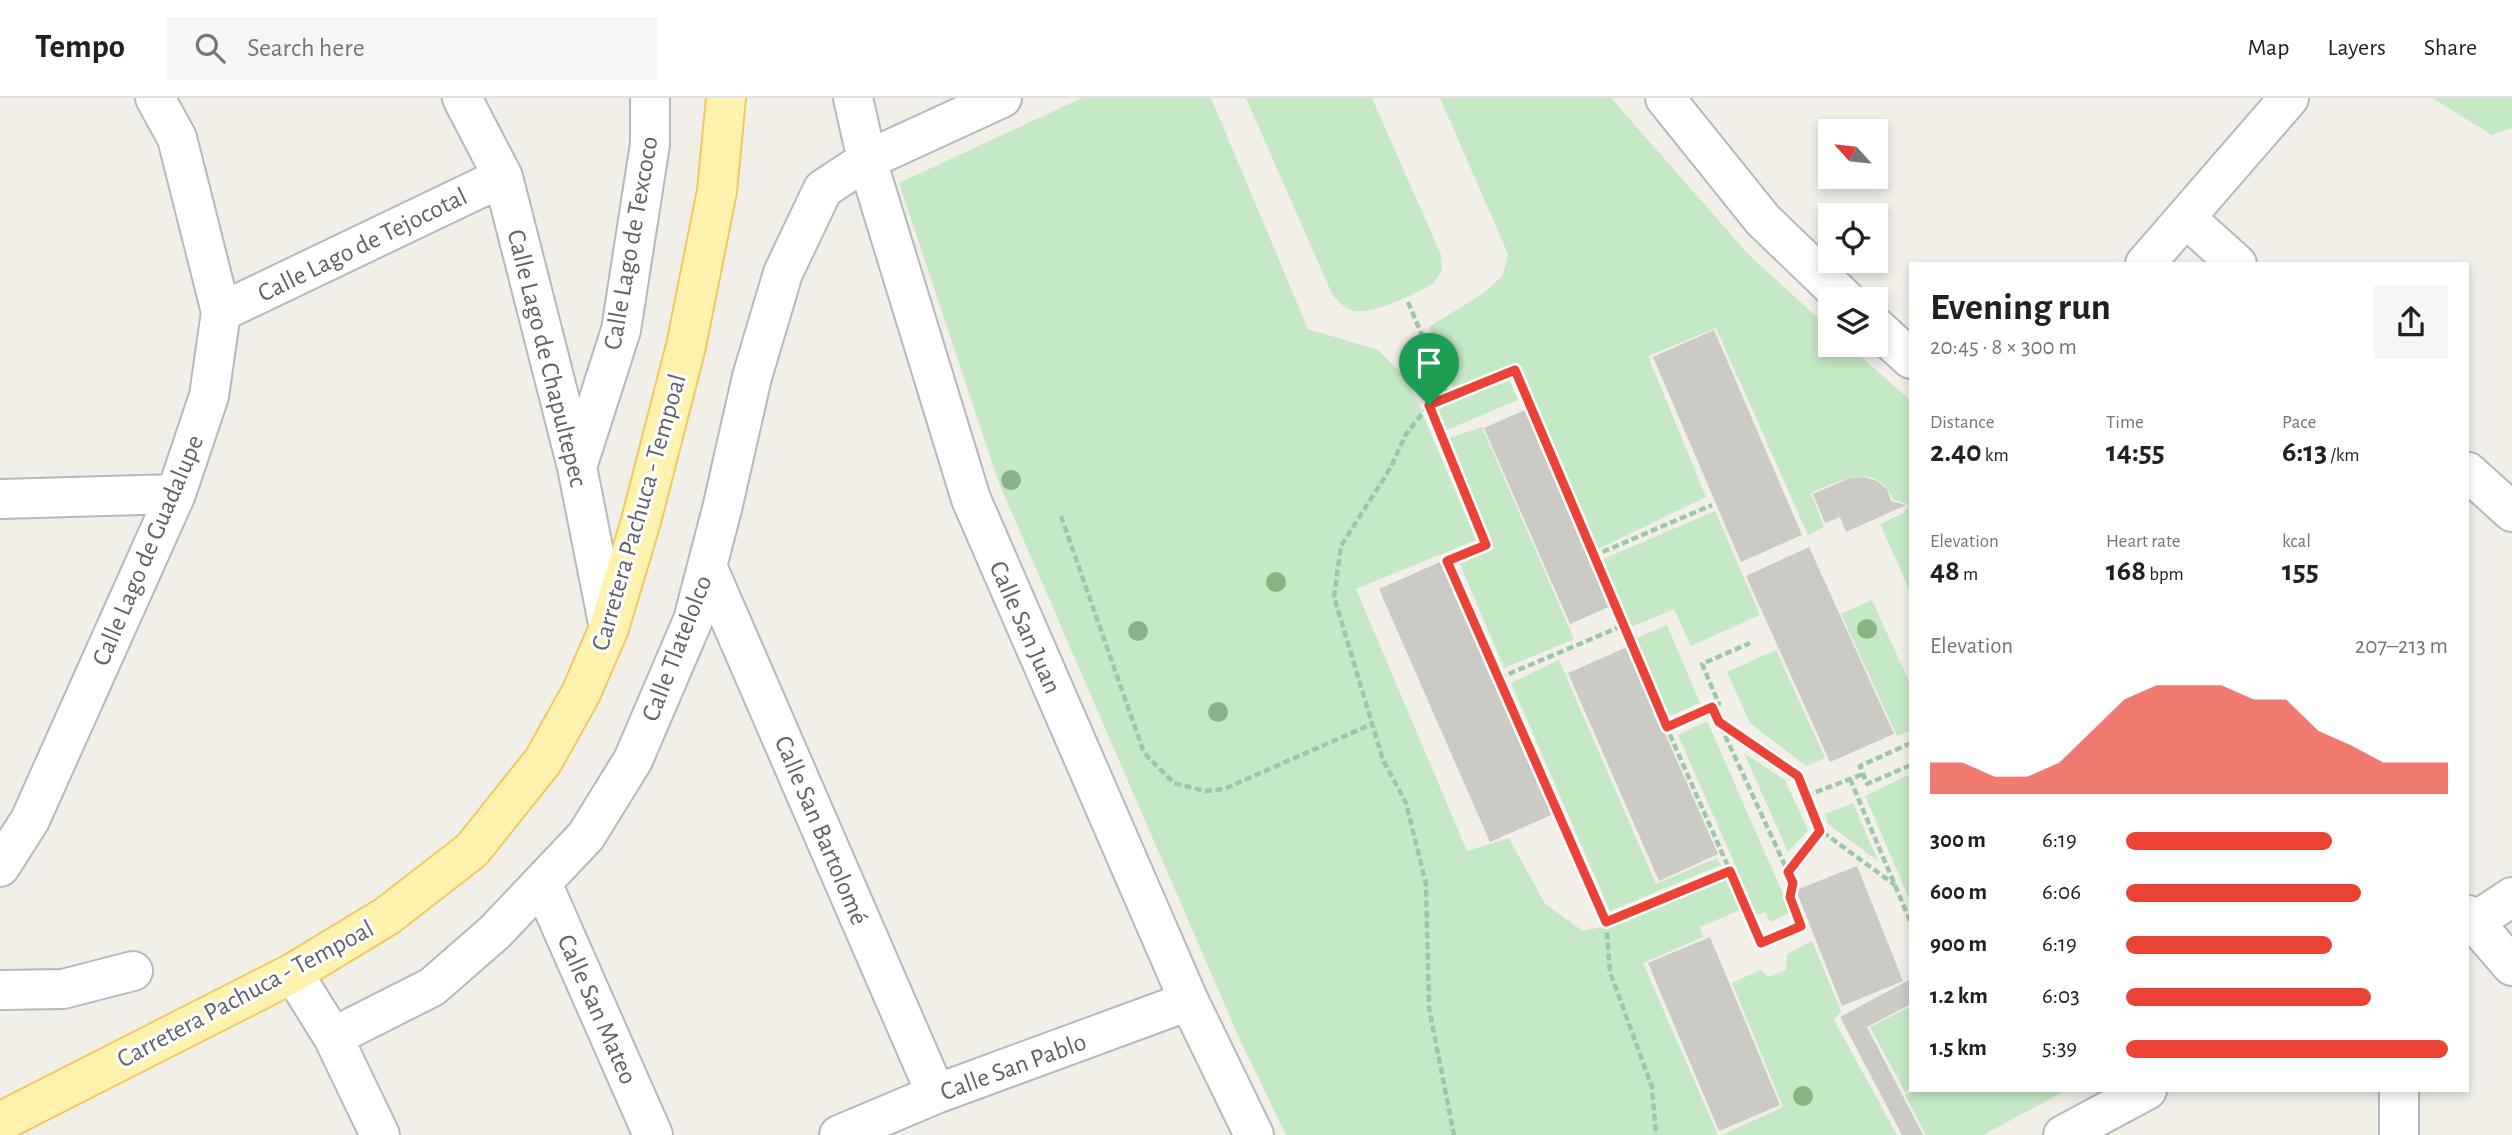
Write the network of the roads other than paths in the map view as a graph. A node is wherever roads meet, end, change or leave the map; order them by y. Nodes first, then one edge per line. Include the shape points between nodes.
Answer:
1 (155, 98) edge
2 (462, 98) edge
3 (650, 98) edge
4 (726, 98) edge
5 (853, 98) edge
6 (1002, 98) edge
7 (1665, 98) edge
8 (2289, 98) edge
9 (867, 160) junction
10 (503, 177) junction
11 (2186, 218) junction
12 (2147, 262) edge
13 (2235, 262) edge
14 (1832, 287) edge
15 (221, 312) junction
16 (1888, 338) edge
17 (1909, 357) edge
18 (577, 467) junction
19 (2469, 473) edge
20 (176, 494) junction
21 (0, 499) edge
22 (2512, 512) edge
23 (707, 566) junction
24 (609, 628) junction
25 (0, 867) edge
26 (542, 883) junction
27 (2512, 897) edge
28 (2469, 922) edge
29 (2512, 966) edge
30 (133, 971) dead end
31 (293, 974) junction
32 (0, 990) edge
33 (1189, 1001) junction
34 (333, 1037) junction
35 (2399, 1092) edge
36 (936, 1094) junction
37 (2136, 1108) edge
38 (0, 1122) edge
39 (380, 1135) edge
40 (653, 1135) edge
41 (839, 1135) edge
42 (1254, 1135) edge
43 (2063, 1135) edge
44 (2399, 1135) edge

1 - 15 street, Calle Lago de Guadalupe via 177,138
2 - 10 street, Calle Lago de Chapultepec
3 - 18 street, Calle Lago de Texcoco via 650,144 621,330
4 - 24 main road, Carretera Pachuca - Tempoal via 717,191 686,346
5 - 9 street, Calle San Juan
6 - 9 street, Calle Tlatelolco
7 - 14 street via 1763,220
8 - 11 street
9 - 23 street, Calle Tlatelolco via 823,188 783,273 751,377
9 - 33 street, Calle San Juan via 971,499
10 - 15 street, Calle Lago de Tejocotal
10 - 18 street, Calle Lago de Chapultepec
11 - 12 street
11 - 13 street
15 - 20 street, Calle Lago de Guadalupe via 209,396
16 - 17 street
18 - 24 street, Calle Lago de Chapultepec
19 - 22 street
20 - 21 street
20 - 25 street, Calle Lago de Guadalupe via 30,820
23 - 26 street, Calle Tlatelolco via 693,620 633,760 586,836
23 - 36 street, Calle San Bartolomé
24 - 31 main road, Carretera Pachuca - Tempoal via 581,693 543,761 472,850 387,916
26 - 34 street, Calle Tlatelolco via 432,987
26 - 40 street, Calle San Mateo
27 - 28 street
28 - 29 street
30 - 32 street via 63,989
31 - 34 street
31 - 38 main road, Carretera Pachuca - Tempoal
33 - 36 street, Calle San Pablo
33 - 42 street, Calle San Juan
34 - 39 street
35 - 44 street
36 - 41 street, Calle San Pablo
37 - 43 street

